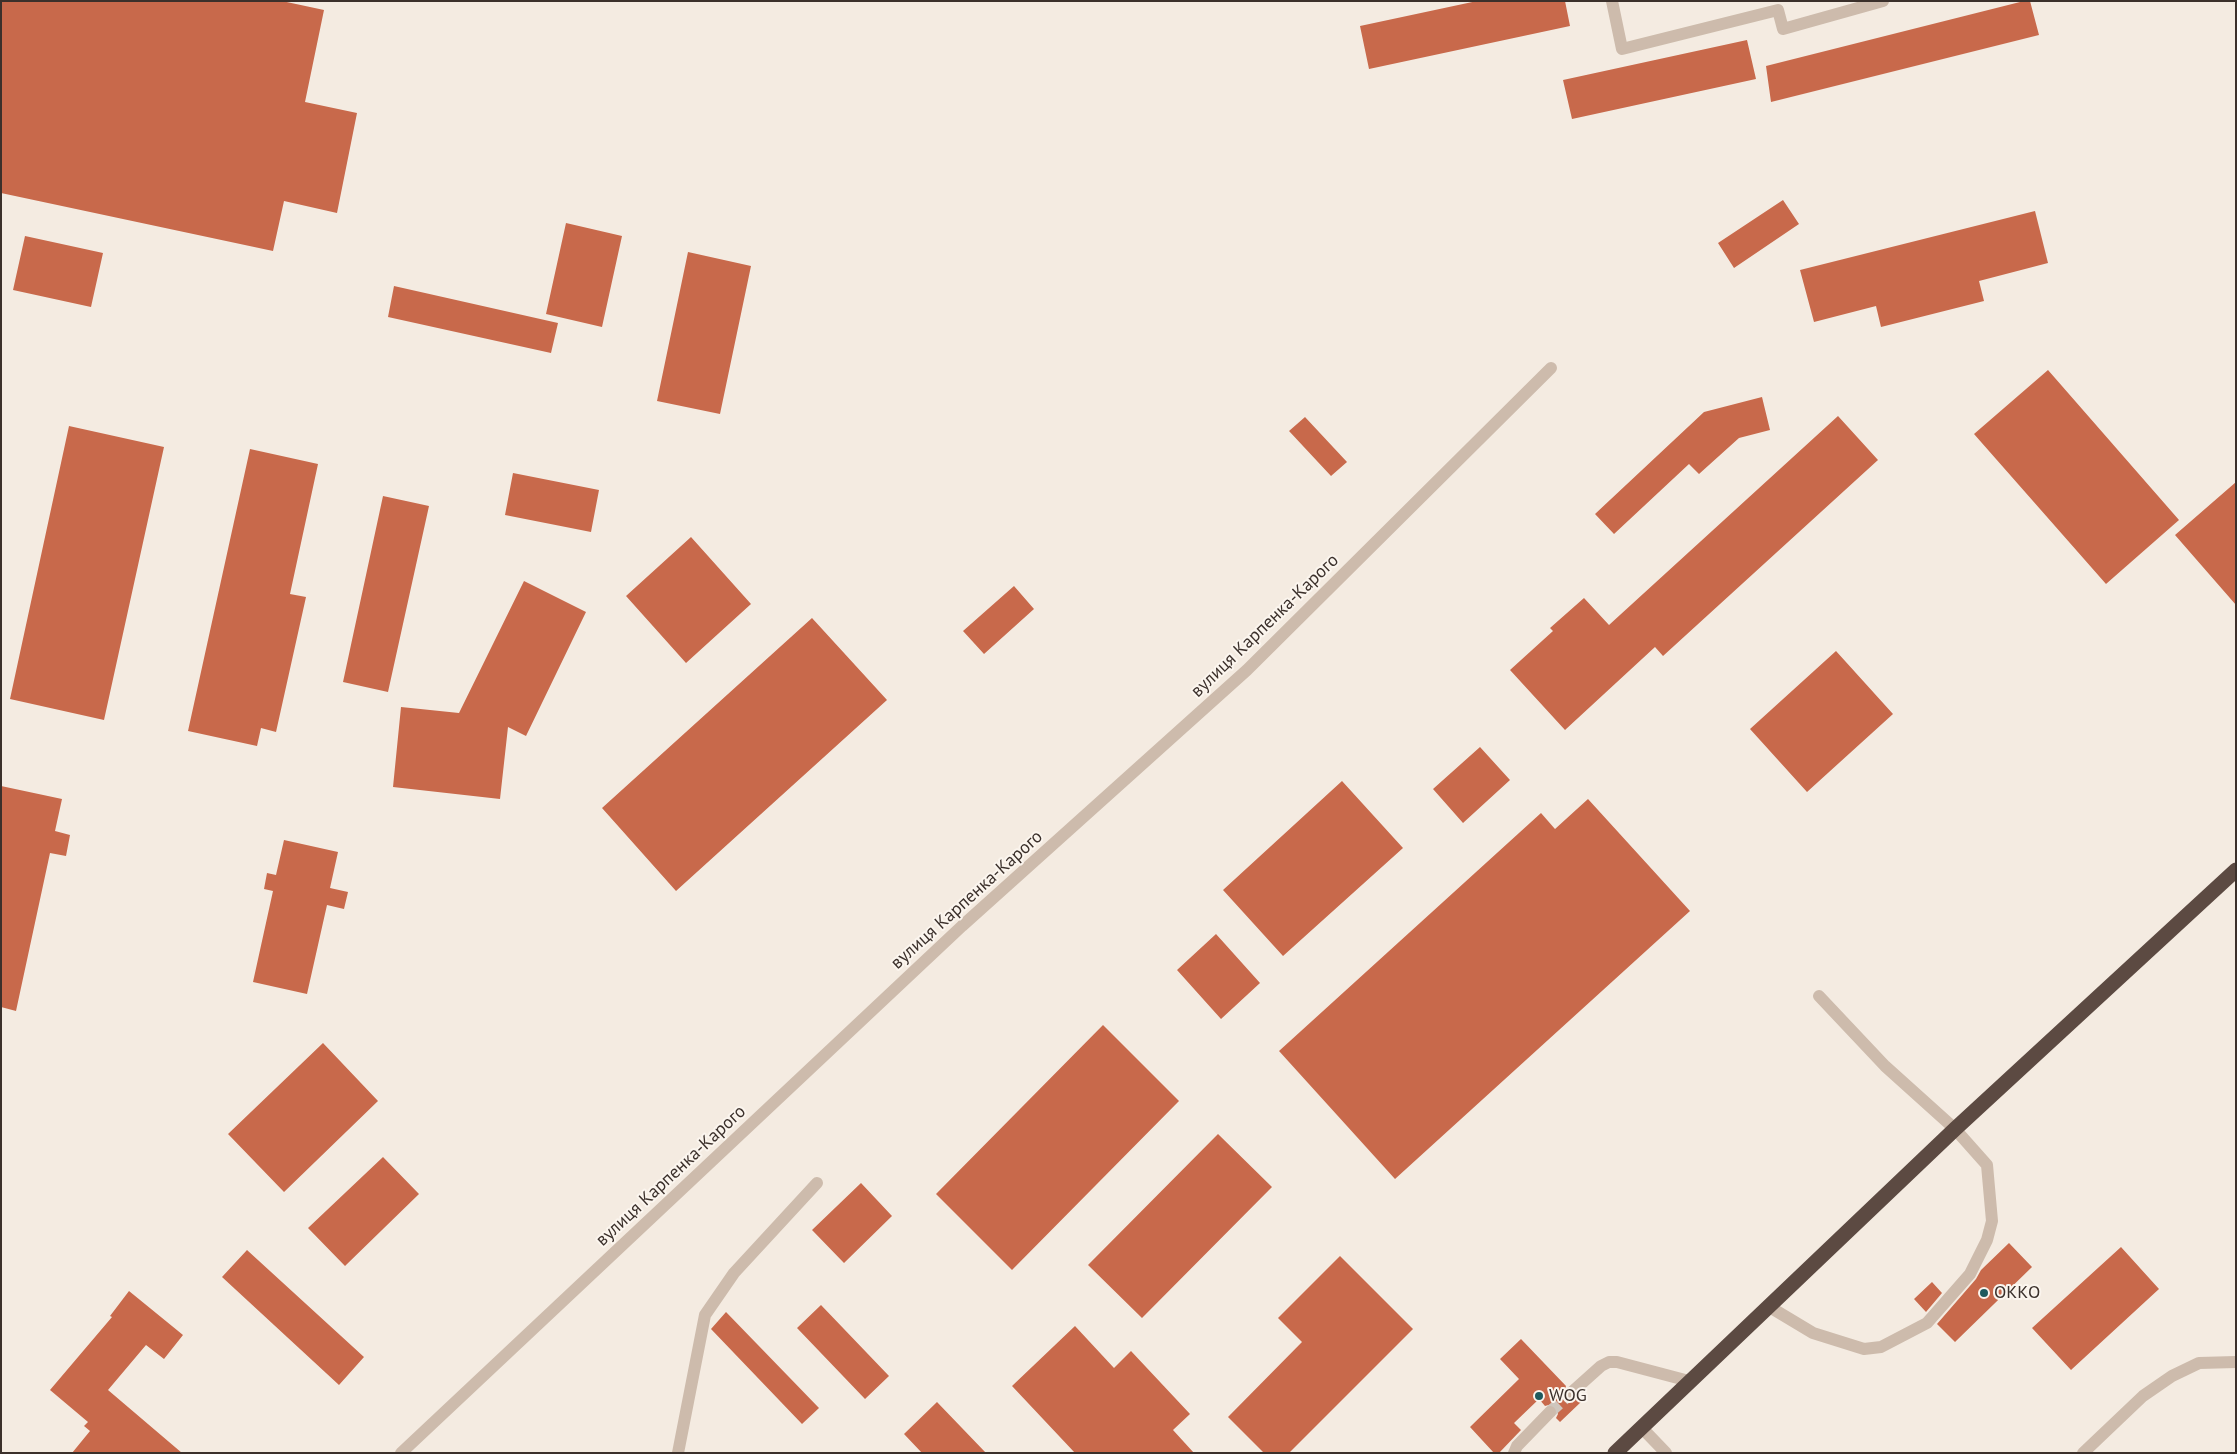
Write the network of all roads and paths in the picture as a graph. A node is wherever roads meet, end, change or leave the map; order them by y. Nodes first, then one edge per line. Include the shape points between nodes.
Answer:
1 (1612, 1) edge
2 (1884, 1) edge
3 (1551, 368) dead end
4 (2236, 870) edge
5 (1819, 996) dead end
6 (1955, 1129) junction
7 (816, 1183) dead end
8 (1768, 1306) junction
9 (2236, 1362) edge
10 (1689, 1381) junction
11 (1572, 1392) tunnel mouth
12 (1550, 1412) tunnel mouth
13 (1642, 1428) junction
14 (401, 1453) edge
15 (678, 1453) edge
16 (1514, 1453) edge
17 (1615, 1453) edge
18 (1666, 1453) edge
19 (2083, 1453) edge

1 - 2 street via 1622,49 1778,10 1783,29
3 - 14 street, вулиця Карпенка-Карого via 1247,670 962,926
4 - 6 highway
5 - 6 street via 1885,1066
6 - 8 highway
6 - 8 street via 1986,1165 1992,1221 1987,1240 1970,1274 1927,1323 1881,1347 1864,1349 1813,1333
7 - 15 street via 734,1273 705,1315
8 - 10 highway
9 - 19 street via 2199,1364 2172,1376 2143,1396
10 - 11 street via 1609,1362
10 - 13 highway
12 - 16 street
13 - 17 highway
13 - 18 street

